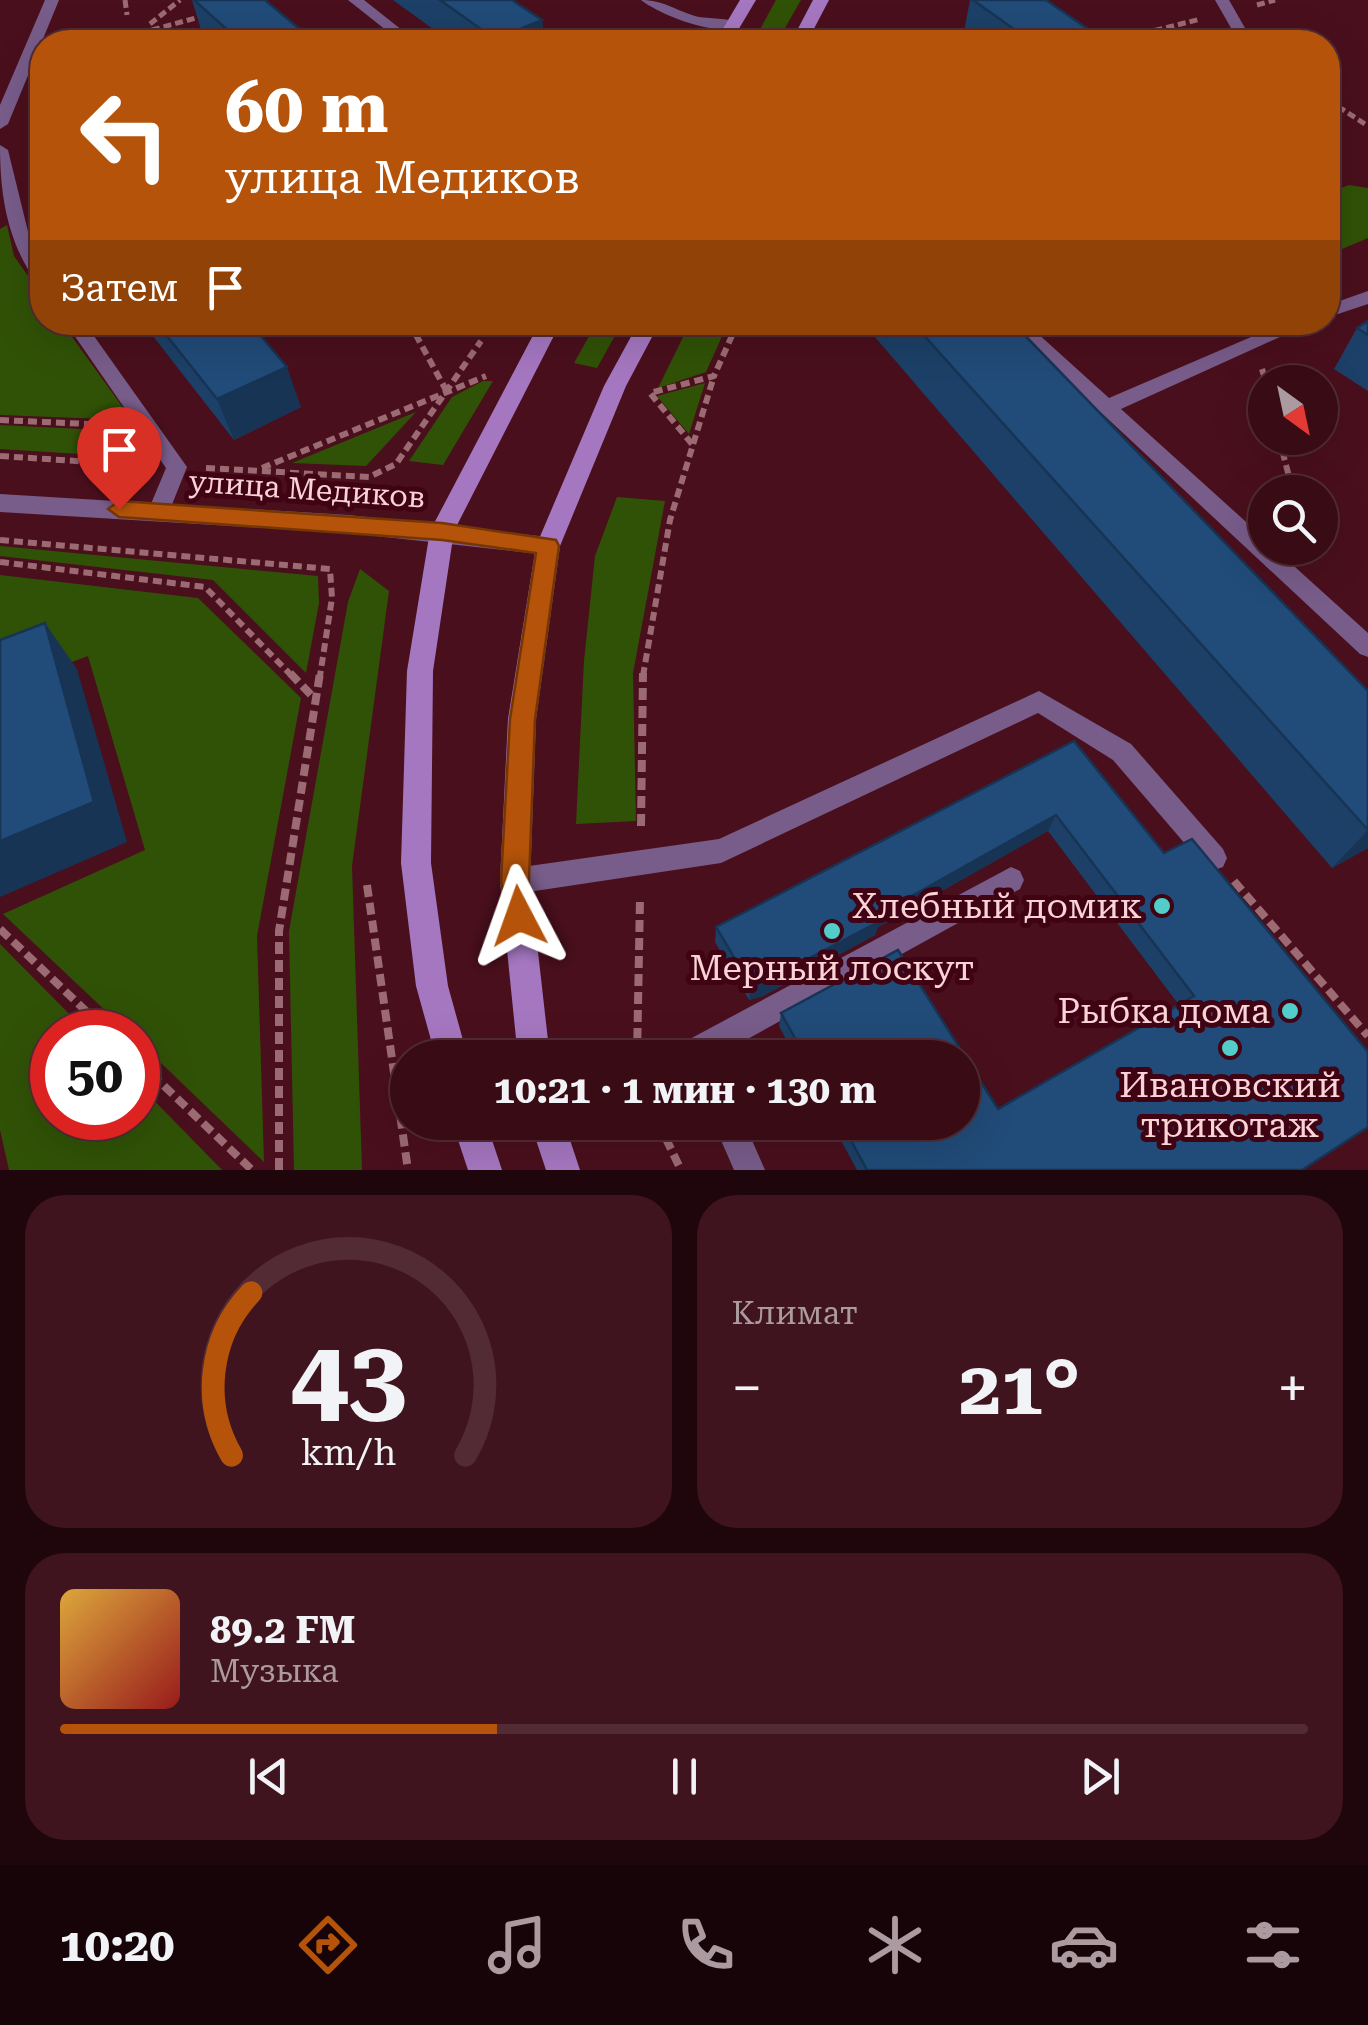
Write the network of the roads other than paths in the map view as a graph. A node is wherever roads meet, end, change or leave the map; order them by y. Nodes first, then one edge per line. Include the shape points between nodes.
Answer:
1 (52, 0) edge
2 (355, 0) edge
3 (648, 0) edge
4 (748, 0) edge
5 (821, 0) edge
6 (1225, 6) edge
7 (734, 25) junction
8 (39, 30) edge
9 (394, 30) edge
10 (731, 30) edge
11 (805, 30) edge
12 (1239, 30) edge
13 (30, 52) edge
14 (0, 124) edge
15 (0, 150) edge
16 (30, 261) edge
17 (1368, 297) edge
18 (1340, 305) edge
19 (83, 335) edge
20 (544, 335) edge
21 (644, 335) edge
22 (1027, 335) edge
23 (1274, 335) edge
24 (1107, 407) junction
25 (0, 504) edge
26 (159, 511) junction
27 (442, 532) junction
28 (548, 546) junction
29 (1368, 646) edge
30 (1214, 858) edge
31 (1012, 880) dead end
32 (515, 881) junction
33 (447, 1040) edge
34 (532, 1040) edge
35 (721, 1040) edge
36 (471, 1140) edge
37 (475, 1140) edge
38 (552, 1140) edge
39 (736, 1140) edge
40 (472, 1170) edge
41 (486, 1170) edge
42 (563, 1170) edge
43 (750, 1170) edge

1 - 8 lane
2 - 9 lane
3 - 7 lane via 692,20
4 - 7 main road
5 - 11 main road
6 - 12 lane
7 - 10 main road
13 - 14 lane
15 - 16 lane
17 - 18 lane
19 - 26 lane via 177,467
20 - 27 main road
21 - 28 main road
22 - 24 lane
23 - 24 lane
24 - 29 lane
25 - 26 street, улица Медиков
26 - 27 street, улица Медиков
27 - 28 street, улица Медиков
27 - 33 main road via 420,671 416,863 432,986
28 - 32 main road via 522,719
30 - 32 lane via 1122,752 1039,702 721,851
31 - 35 lane
32 - 34 main road
36 - 40 main road
37 - 41 main road
38 - 42 main road
39 - 43 lane

